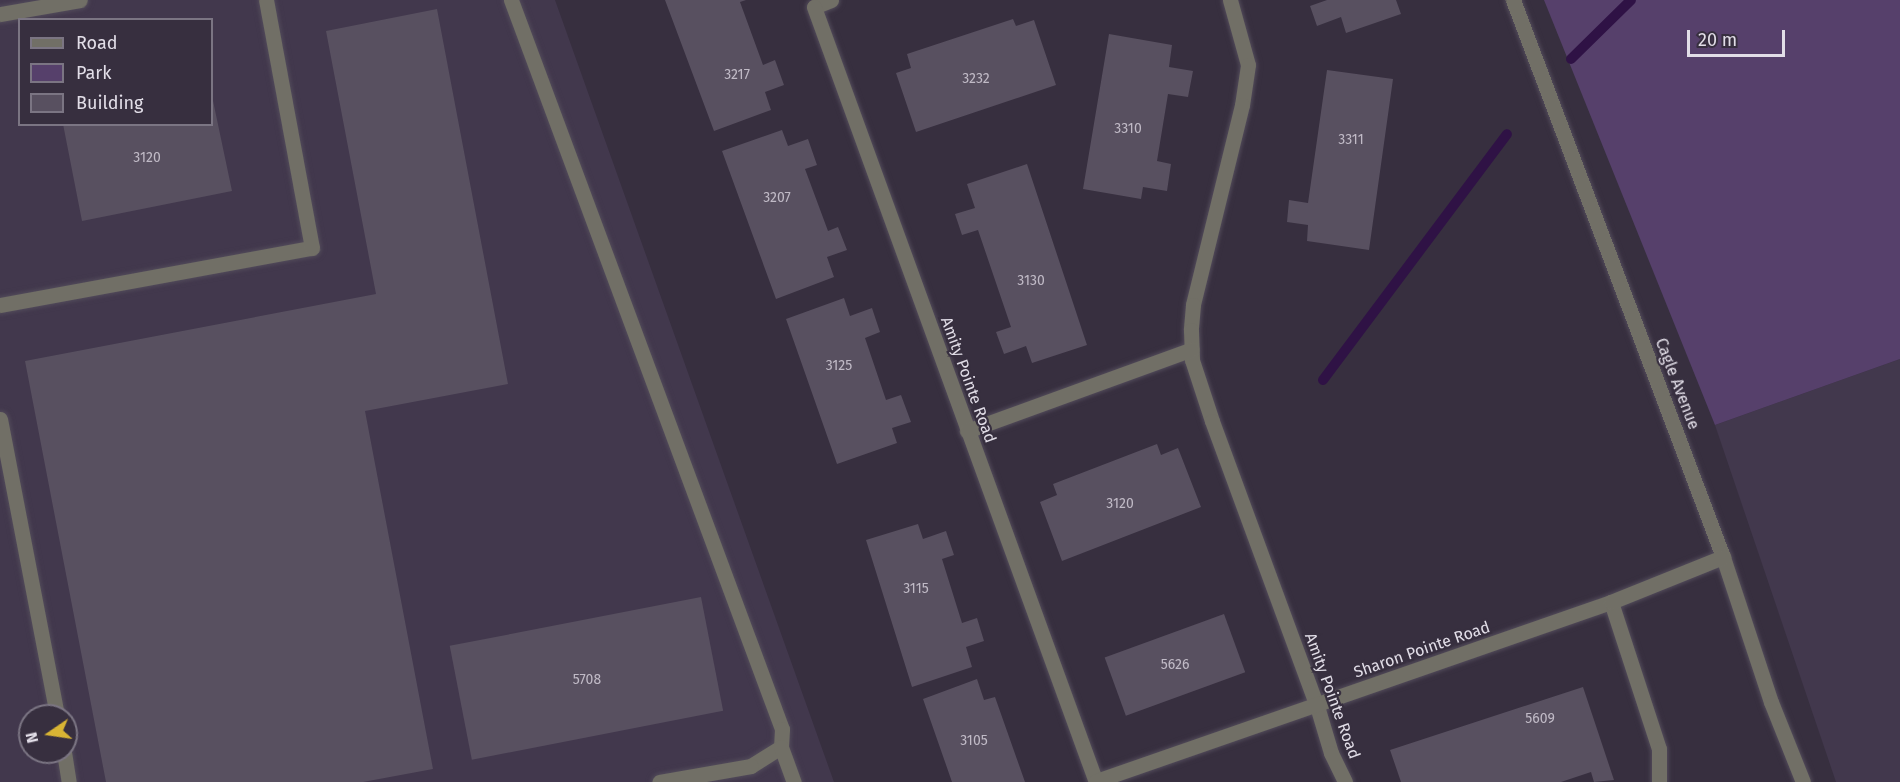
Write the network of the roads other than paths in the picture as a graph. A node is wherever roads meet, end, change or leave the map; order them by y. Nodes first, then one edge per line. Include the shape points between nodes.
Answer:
1 (80, 0) edge
2 (266, 0) edge
3 (511, 0) edge
4 (831, 0) edge
5 (1230, 0) edge
6 (1513, 0) edge
7 (0, 14) edge
8 (0, 305) edge
9 (1192, 349) junction
10 (0, 419) edge
11 (967, 431) junction
12 (6, 482) edge
13 (1723, 557) junction
14 (1611, 602) junction
15 (54, 704) edge
16 (1317, 706) junction
17 (781, 747) junction
18 (66, 764) edge
19 (1096, 781) edge
20 (69, 782) edge
21 (660, 782) edge
22 (794, 782) edge
23 (1345, 782) edge
24 (1659, 782) edge
25 (1803, 782) edge

1 - 7 street
2 - 8 street via 312,248
3 - 17 street via 782,729
4 - 11 street, Amity Pointe Road via 814,7
5 - 9 street, Amity Pointe Road via 1248,65 1242,105 1193,305
6 - 13 street, Cagle Avenue
9 - 11 street
9 - 16 street, Amity Pointe Road via 1212,421
10 - 12 street
11 - 19 street, Amity Pointe Road
12 - 15 street
13 - 14 street, Sharon Pointe Road
13 - 25 street, Cagle Avenue via 1771,702
14 - 16 street, Sharon Pointe Road
14 - 24 street via 1659,749
16 - 19 street, Sharon Pointe Road
16 - 23 street, Amity Pointe Road via 1331,753
17 - 21 street via 751,766
17 - 22 street
18 - 20 street

